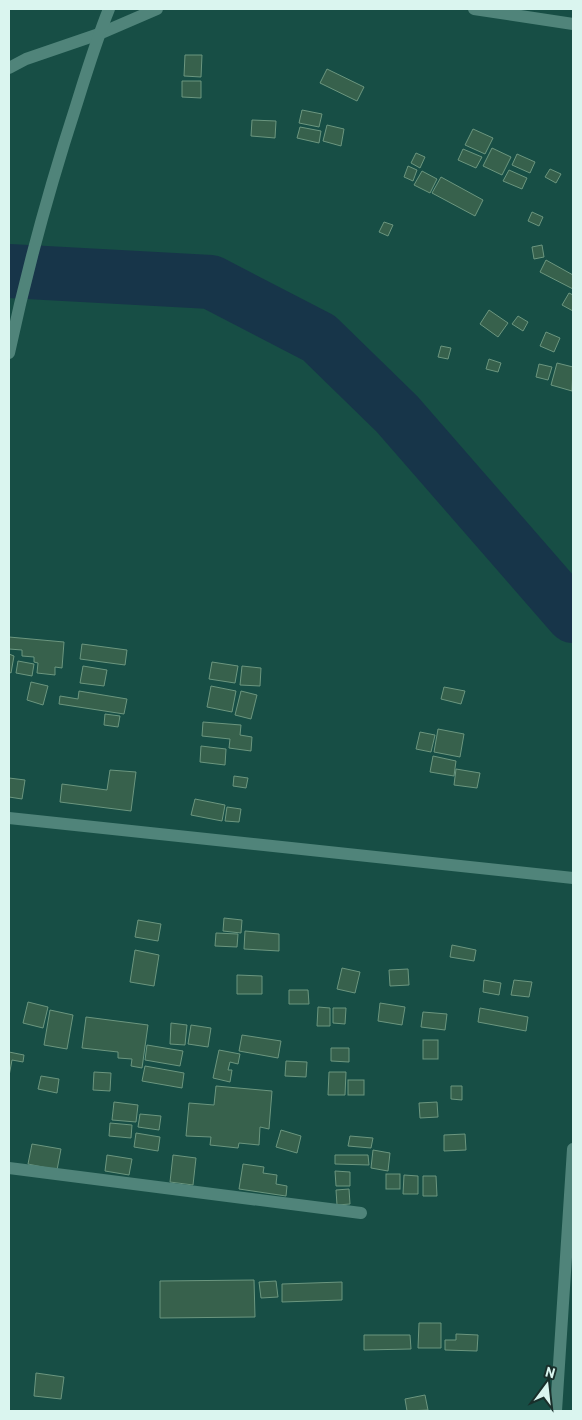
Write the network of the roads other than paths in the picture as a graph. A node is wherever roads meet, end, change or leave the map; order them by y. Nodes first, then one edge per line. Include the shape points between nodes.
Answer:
1 (109, 9) edge
2 (157, 9) edge
3 (474, 9) edge
4 (573, 24) edge
5 (99, 34) junction
6 (9, 68) edge
7 (9, 354) edge
8 (9, 818) edge
9 (573, 878) edge
10 (573, 1149) edge
11 (9, 1168) edge
12 (361, 1213) dead end
13 (556, 1411) edge

1 - 5 street
2 - 5 street
3 - 4 street
5 - 6 street
5 - 7 street via 55,171 27,272
8 - 9 street
10 - 13 street
11 - 12 street

